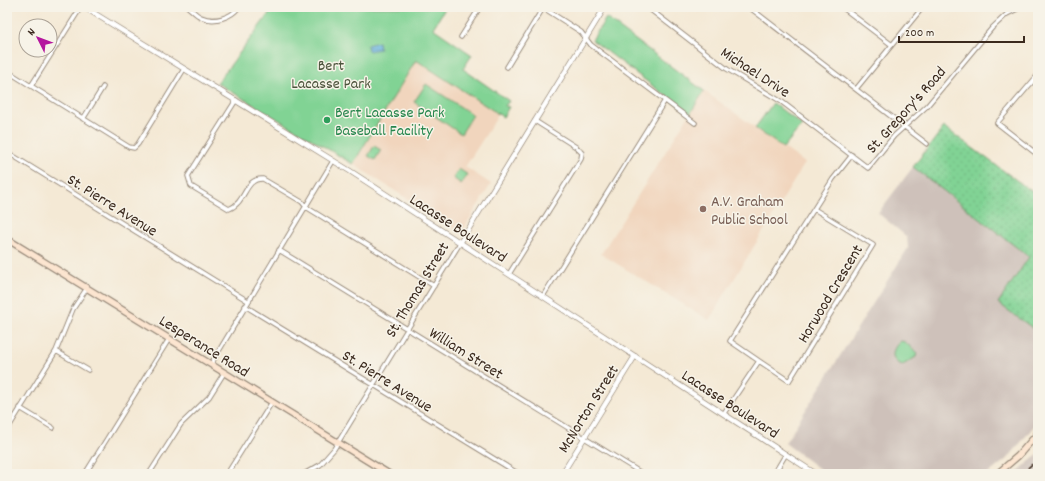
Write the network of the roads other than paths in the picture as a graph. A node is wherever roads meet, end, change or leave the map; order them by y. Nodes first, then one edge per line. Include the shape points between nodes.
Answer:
1 (81, 7) edge
2 (84, 7) edge
3 (188, 7) edge
4 (239, 7) edge
5 (480, 7) edge
6 (543, 7) edge
7 (605, 7) edge
8 (648, 7) edge
9 (749, 7) edge
10 (842, 7) edge
11 (924, 7) edge
12 (1021, 7) edge
13 (461, 37) dead end
14 (586, 39) junction
15 (892, 45) junction
16 (507, 67) dead end
17 (184, 69) junction
18 (7, 72) edge
19 (1038, 75) edge
20 (31, 86) junction
21 (103, 87) dead end
22 (856, 89) junction
23 (236, 100) junction
24 (664, 102) junction
25 (83, 119) junction
26 (535, 121) junction
27 (695, 123) dead end
28 (904, 126) junction
29 (927, 144) dead end
30 (7, 152) edge
31 (852, 155) junction
32 (1038, 155) edge
33 (333, 161) junction
34 (306, 207) junction
35 (814, 209) junction
36 (7, 239) edge
37 (460, 243) junction
38 (278, 250) junction
39 (509, 274) junction
40 (434, 286) junction
41 (87, 288) junction
42 (543, 296) junction
43 (248, 301) junction
44 (245, 306) junction
45 (407, 330) junction
46 (169, 339) junction
47 (56, 351) junction
48 (635, 356) junction
49 (759, 361) junction
50 (211, 364) junction
51 (88, 370) dead end
52 (224, 372) junction
53 (374, 385) junction
54 (272, 402) junction
55 (20, 408) junction
56 (724, 413) junction
57 (53, 428) dead end
58 (7, 430) edge
59 (1038, 433) edge
60 (584, 438) junction
61 (338, 442) junction
62 (786, 454) junction
63 (85, 474) edge
64 (149, 474) edge
65 (227, 474) edge
66 (304, 474) edge
67 (389, 474) edge
68 (519, 474) edge
69 (562, 474) edge
70 (643, 474) edge
71 (774, 474) edge
72 (816, 474) edge
73 (997, 474) edge

1 - 20 street
2 - 17 street, Lacasse Boulevard
3 - 4 street via 200,17 210,20 221,19 234,13
5 - 13 street
6 - 14 street via 581,32
6 - 16 street
7 - 14 street, St. Thomas Street
8 - 31 street, Michael Drive via 727,68 782,102
9 - 22 street
10 - 15 street
11 - 15 street
12 - 28 street, St. Gregory's Road via 1007,14 992,28 927,106
14 - 24 street
14 - 26 street, St. Thomas Street
15 - 22 street
17 - 23 street, Lacasse Boulevard
17 - 25 street via 134,148
18 - 20 street
19 - 32 street via 997,123
20 - 25 street
21 - 25 street
22 - 28 street
23 - 33 street, Lacasse Boulevard
23 - 34 street via 188,176 191,186 229,209 237,206 251,183 256,179 263,179 302,202
24 - 27 street
24 - 42 street
26 - 37 street, St. Thomas Street
26 - 39 street via 576,147 582,153 581,159
28 - 29 street
28 - 31 street, St. Gregory's Road via 868,168
30 - 43 street, St. Pierre Avenue
31 - 35 street, St. Gregory's Road
33 - 34 street
33 - 37 street, Lacasse Boulevard
34 - 38 street
34 - 40 street
35 - 49 street, Horwood Crescent via 730,341
35 - 49 street, Horwood Crescent via 873,245 789,381
36 - 41 main road, Lesperance Road
37 - 39 street, Lacasse Boulevard
37 - 40 street, St. Thomas Street
38 - 43 street
38 - 45 street, William Street
39 - 42 street, Lacasse Boulevard
40 - 45 street, St. Thomas Street
41 - 46 main road, Lesperance Road
41 - 47 street via 73,309
42 - 48 street, Lacasse Boulevard
43 - 44 street
44 - 50 street
44 - 53 street, St. Pierre Avenue
45 - 53 street, St. Thomas Street
45 - 60 street, William Street
46 - 50 main road, Lesperance Road
46 - 63 street
47 - 51 street
47 - 55 street
48 - 56 street, Lacasse Boulevard
48 - 60 street, McNorton Street
49 - 56 street
50 - 52 main road, Lesperance Road
52 - 54 main road, Lesperance Road
52 - 64 street via 210,397 181,424
53 - 61 street, St. Thomas Street
53 - 68 street, St. Pierre Avenue
54 - 61 main road, Lesperance Road
54 - 65 street
55 - 57 street
55 - 58 street
56 - 62 street, Lacasse Boulevard
59 - 73 main road via 1018,456
60 - 69 street, McNorton Street
60 - 70 street, William Street
61 - 66 street, St. Thomas Street via 327,459
61 - 67 main road, Lesperance Road
62 - 71 street
62 - 72 street, Lacasse Boulevard

